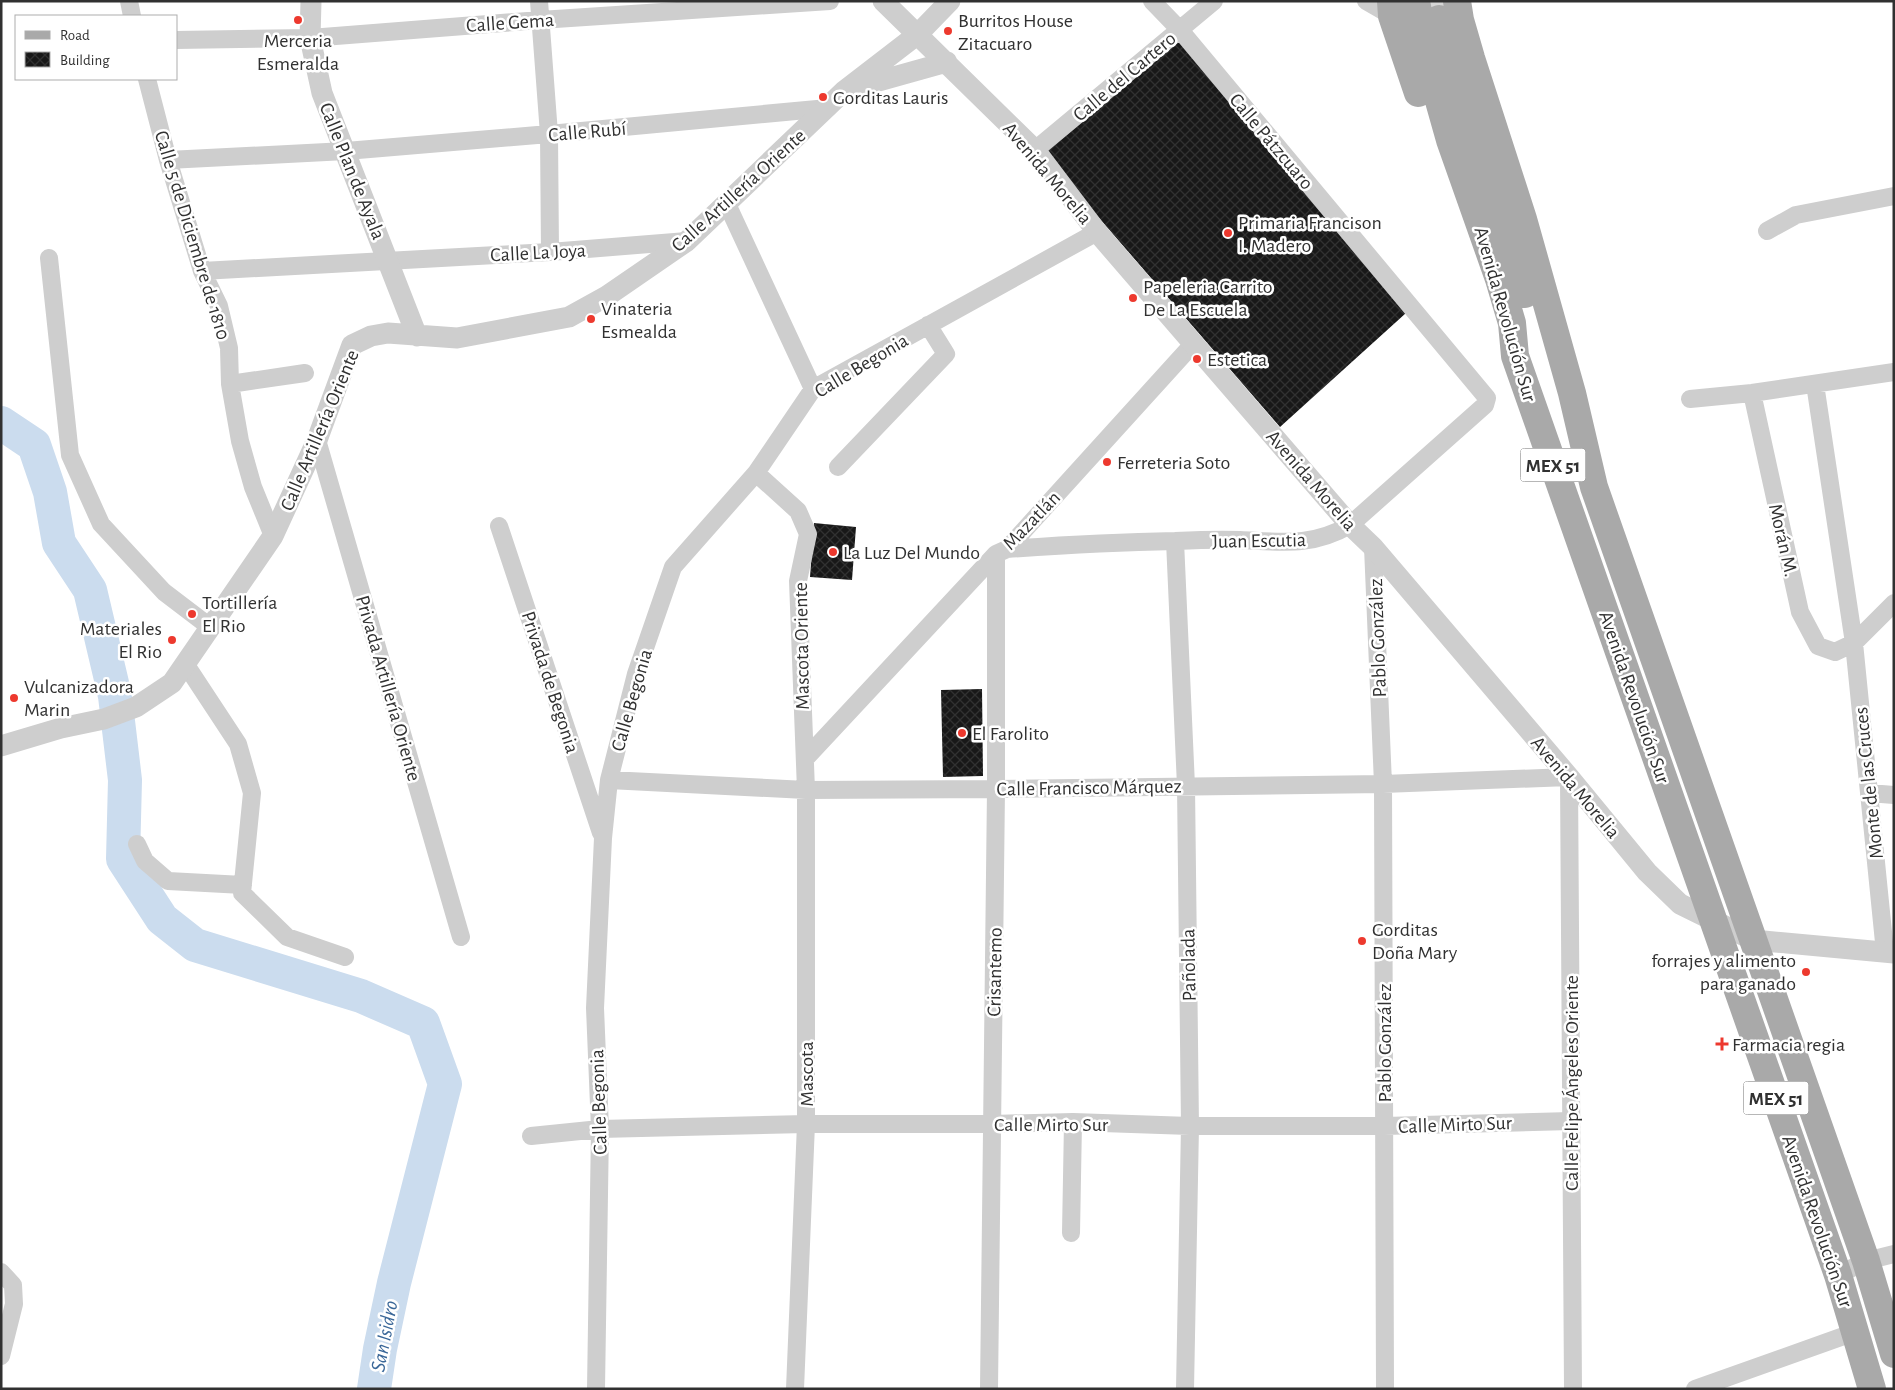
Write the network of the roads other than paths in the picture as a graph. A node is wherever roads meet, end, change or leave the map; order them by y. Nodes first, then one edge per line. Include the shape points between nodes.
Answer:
1 (129, 1) edge
2 (311, 1) edge
3 (539, 1) edge
4 (830, 1) edge
5 (883, 1) edge
6 (950, 1) edge
7 (1152, 1) edge
8 (1214, 1) edge
9 (1366, 1) edge
10 (1416, 1) tunnel mouth
11 (1392, 8) edge
12 (1448, 10) tunnel mouth
13 (132, 15) edge
14 (540, 20) junction
15 (1180, 30) junction
16 (918, 34) junction
17 (310, 38) junction
18 (178, 40) edge
19 (947, 62) junction
20 (147, 80) edge
21 (844, 91) junction
22 (828, 108) junction
23 (549, 134) junction
24 (1035, 150) junction
25 (346, 151) junction
26 (168, 160) junction
27 (1894, 196) edge
28 (727, 204) junction
29 (1767, 231) dead end
30 (1098, 232) junction
31 (687, 241) junction
32 (550, 252) junction
33 (49, 258) dead end
34 (388, 260) junction
35 (202, 271) junction
36 (928, 326) junction
37 (417, 336) junction
38 (1193, 344) junction
39 (1515, 356) junction
40 (1894, 372) edge
41 (305, 373) dead end
42 (230, 384) junction
43 (1815, 384) junction
44 (813, 389) junction
45 (1752, 393) junction
46 (1487, 398) joint
47 (1690, 399) dead end
48 (317, 440) junction
49 (838, 467) dead end
50 (756, 473) junction
51 (1350, 524) junction
52 (499, 526) dead end
53 (273, 536) junction
54 (1176, 541) junction
55 (1373, 547) junction
56 (1002, 551) junction
57 (1894, 603) edge
58 (210, 627) junction
59 (1854, 643) junction
60 (186, 665) junction
61 (5, 741) edge
62 (805, 759) junction
63 (1569, 776) junction
64 (609, 780) junction
65 (1383, 784) junction
66 (1186, 786) junction
67 (996, 789) junction
68 (806, 790) junction
69 (1869, 793) junction
70 (1894, 795) edge
71 (602, 838) junction
72 (137, 844) dead end
73 (243, 885) junction
74 (1715, 921) junction
75 (461, 937) dead end
76 (1753, 940) junction
77 (1889, 952) edge
78 (345, 957) dead end
79 (1571, 1121) junction
80 (1073, 1122) junction
81 (806, 1124) junction
82 (992, 1124) junction
83 (1190, 1126) junction
84 (1384, 1126) junction
85 (600, 1129) junction
86 (530, 1136) dead end
87 (1071, 1233) dead end
88 (1894, 1254) edge
89 (1866, 1261) junction
90 (1838, 1275) junction
91 (7, 1278) edge
92 (1855, 1332) junction
93 (1894, 1354) edge
94 (1, 1356) edge
95 (596, 1389) edge
96 (795, 1389) edge
97 (989, 1389) edge
98 (1185, 1389) edge
99 (1385, 1389) edge
100 (1572, 1389) edge
101 (1695, 1389) edge
102 (1872, 1389) edge

1 - 13 street
2 - 17 street, Calle Plan de Ayala
3 - 14 street
4 - 14 street, Calle Gema
5 - 16 street, Avenida Morelia
6 - 16 street, Calle Artillería Oriente
7 - 15 street, Calle Pátzcuaro
8 - 15 street, Calle del Cartero
9 - 11 street
10 - 39 main road, Avenida Revolución Sur / MEX 51 via 1426,55 1450,140 1512,323
11 - 39 main road via 1498,338
12 - 76 main road, Avenida Revolución Sur / MEX 51 via 1460,20 1523,219 1594,488
14 - 17 street, Calle Gema
14 - 23 street
15 - 24 street, Calle del Cartero
15 - 46 street, Calle Pátzcuaro
16 - 19 street, Avenida Morelia
16 - 21 street, Calle Artillería Oriente
17 - 18 street, Calle Gema
17 - 25 street, Calle Plan de Ayala via 322,93
19 - 21 street
19 - 24 street, Avenida Morelia
20 - 26 street, Calle 5 de Diciembre de 1810
21 - 22 street, Calle Artillería Oriente
22 - 23 street, Calle Rubí
22 - 28 street, Calle Artillería Oriente
23 - 25 street, Calle Rubí
23 - 32 street
24 - 30 street, Avenida Morelia
25 - 26 street, Calle Rubí
25 - 34 street, Calle Plan de Ayala
26 - 35 street, Calle 5 de Diciembre de 1810
27 - 29 street via 1796,215
28 - 31 street, Calle Artillería Oriente
28 - 44 street
30 - 36 street, Calle Begonia
30 - 38 street, Avenida Morelia
31 - 32 street, Calle La Joya
31 - 37 street, Calle Artillería Oriente via 607,296 568,317 457,338
32 - 34 street, Calle La Joya
33 - 58 street via 70,455 101,524 164,592
34 - 35 street, Calle La Joya
34 - 37 street, Calle Plan de Ayala
35 - 42 street, Calle 5 de Diciembre de 1810 via 219,306 229,348
36 - 44 street, Calle Begonia
36 - 49 street via 946,354
37 - 48 street, Calle Artillería Oriente via 388,333 352,344
38 - 51 street, Avenida Morelia
38 - 56 street, Mazatlán
39 - 74 main road, Avenida Revolución Sur / MEX 51
40 - 43 street
41 - 42 street
42 - 53 street, Calle 5 de Diciembre de 1810 via 252,487
43 - 45 street
43 - 59 street, Monte de las Cruces
44 - 50 street, Calle Begonia
45 - 47 street
45 - 59 street, Morán M. via 1800,612 1818,646 1834,652
46 - 51 street, Juan Escutia via 1485,405
48 - 53 street, Calle Artillería Oriente
48 - 75 street, Privada Artillería Oriente
50 - 62 street, Mascota Oriente via 798,511 808,534 798,581
50 - 64 street, Calle Begonia via 672,567 636,674
51 - 54 street, Juan Escutia via 1335,534 1310,541
51 - 55 street, Avenida Morelia
52 - 71 street, Privada de Begonia
53 - 58 street, Calle Artillería Oriente
54 - 56 street, Juan Escutia
54 - 66 street, Pañolada
55 - 63 street, Avenida Morelia
55 - 65 street, Pablo González
56 - 62 street, Mazatlán
56 - 67 street, Crisantemo
57 - 59 street
58 - 60 street, Calle Artillería Oriente
59 - 69 street, Monte de las Cruces
60 - 61 street, Calle Artillería Oriente via 172,683 136,707 104,718
60 - 73 street via 238,744 252,793
62 - 68 street, Mascota
63 - 65 street, Calle Francisco Márquez
63 - 74 street, Avenida Morelia via 1647,872 1680,904
63 - 79 street, Calle Felipe Ángeles Oriente
64 - 68 street, Calle Francisco Márquez
64 - 71 street, Calle Begonia
65 - 66 street, Calle Francisco Márquez
65 - 84 street, Pablo González
66 - 67 street, Calle Francisco Márquez
66 - 83 street, Pañolada
67 - 68 street, Calle Francisco Márquez
67 - 82 street, Crisantemo
68 - 81 street, Mascota
69 - 70 street
69 - 77 street, Monte de las Cruces
71 - 85 street, Calle Begonia via 595,1008
72 - 73 street via 145,860 168,881
73 - 78 street via 242,893 287,937
74 - 76 street, Avenida Morelia
74 - 90 main road, Avenida Revolución Sur / MEX 51
76 - 77 street
76 - 89 main road, Avenida Revolución Sur / MEX 51
79 - 84 street, Calle Mirto Sur
79 - 100 street, Calle Felipe Ángeles Oriente
80 - 82 street, Calle Mirto Sur
80 - 83 street, Calle Mirto Sur
80 - 87 street
81 - 82 street, Calle Mirto Sur
81 - 85 street, Calle Mirto Sur
81 - 96 street, Mascota
82 - 97 street, Crisantemo
83 - 84 street, Calle Mirto Sur
83 - 98 street, Pañolada
84 - 99 street, Pablo González
85 - 86 street, Calle Mirto Sur
85 - 95 street, Calle Begonia
88 - 89 street
89 - 90 street
89 - 93 main road, Avenida Revolución Sur / MEX 51
90 - 92 main road, Avenida Revolución Sur / MEX 51
91 - 94 street via 14,1304
92 - 101 street
92 - 102 main road, Avenida Revolución Sur / MEX 51

